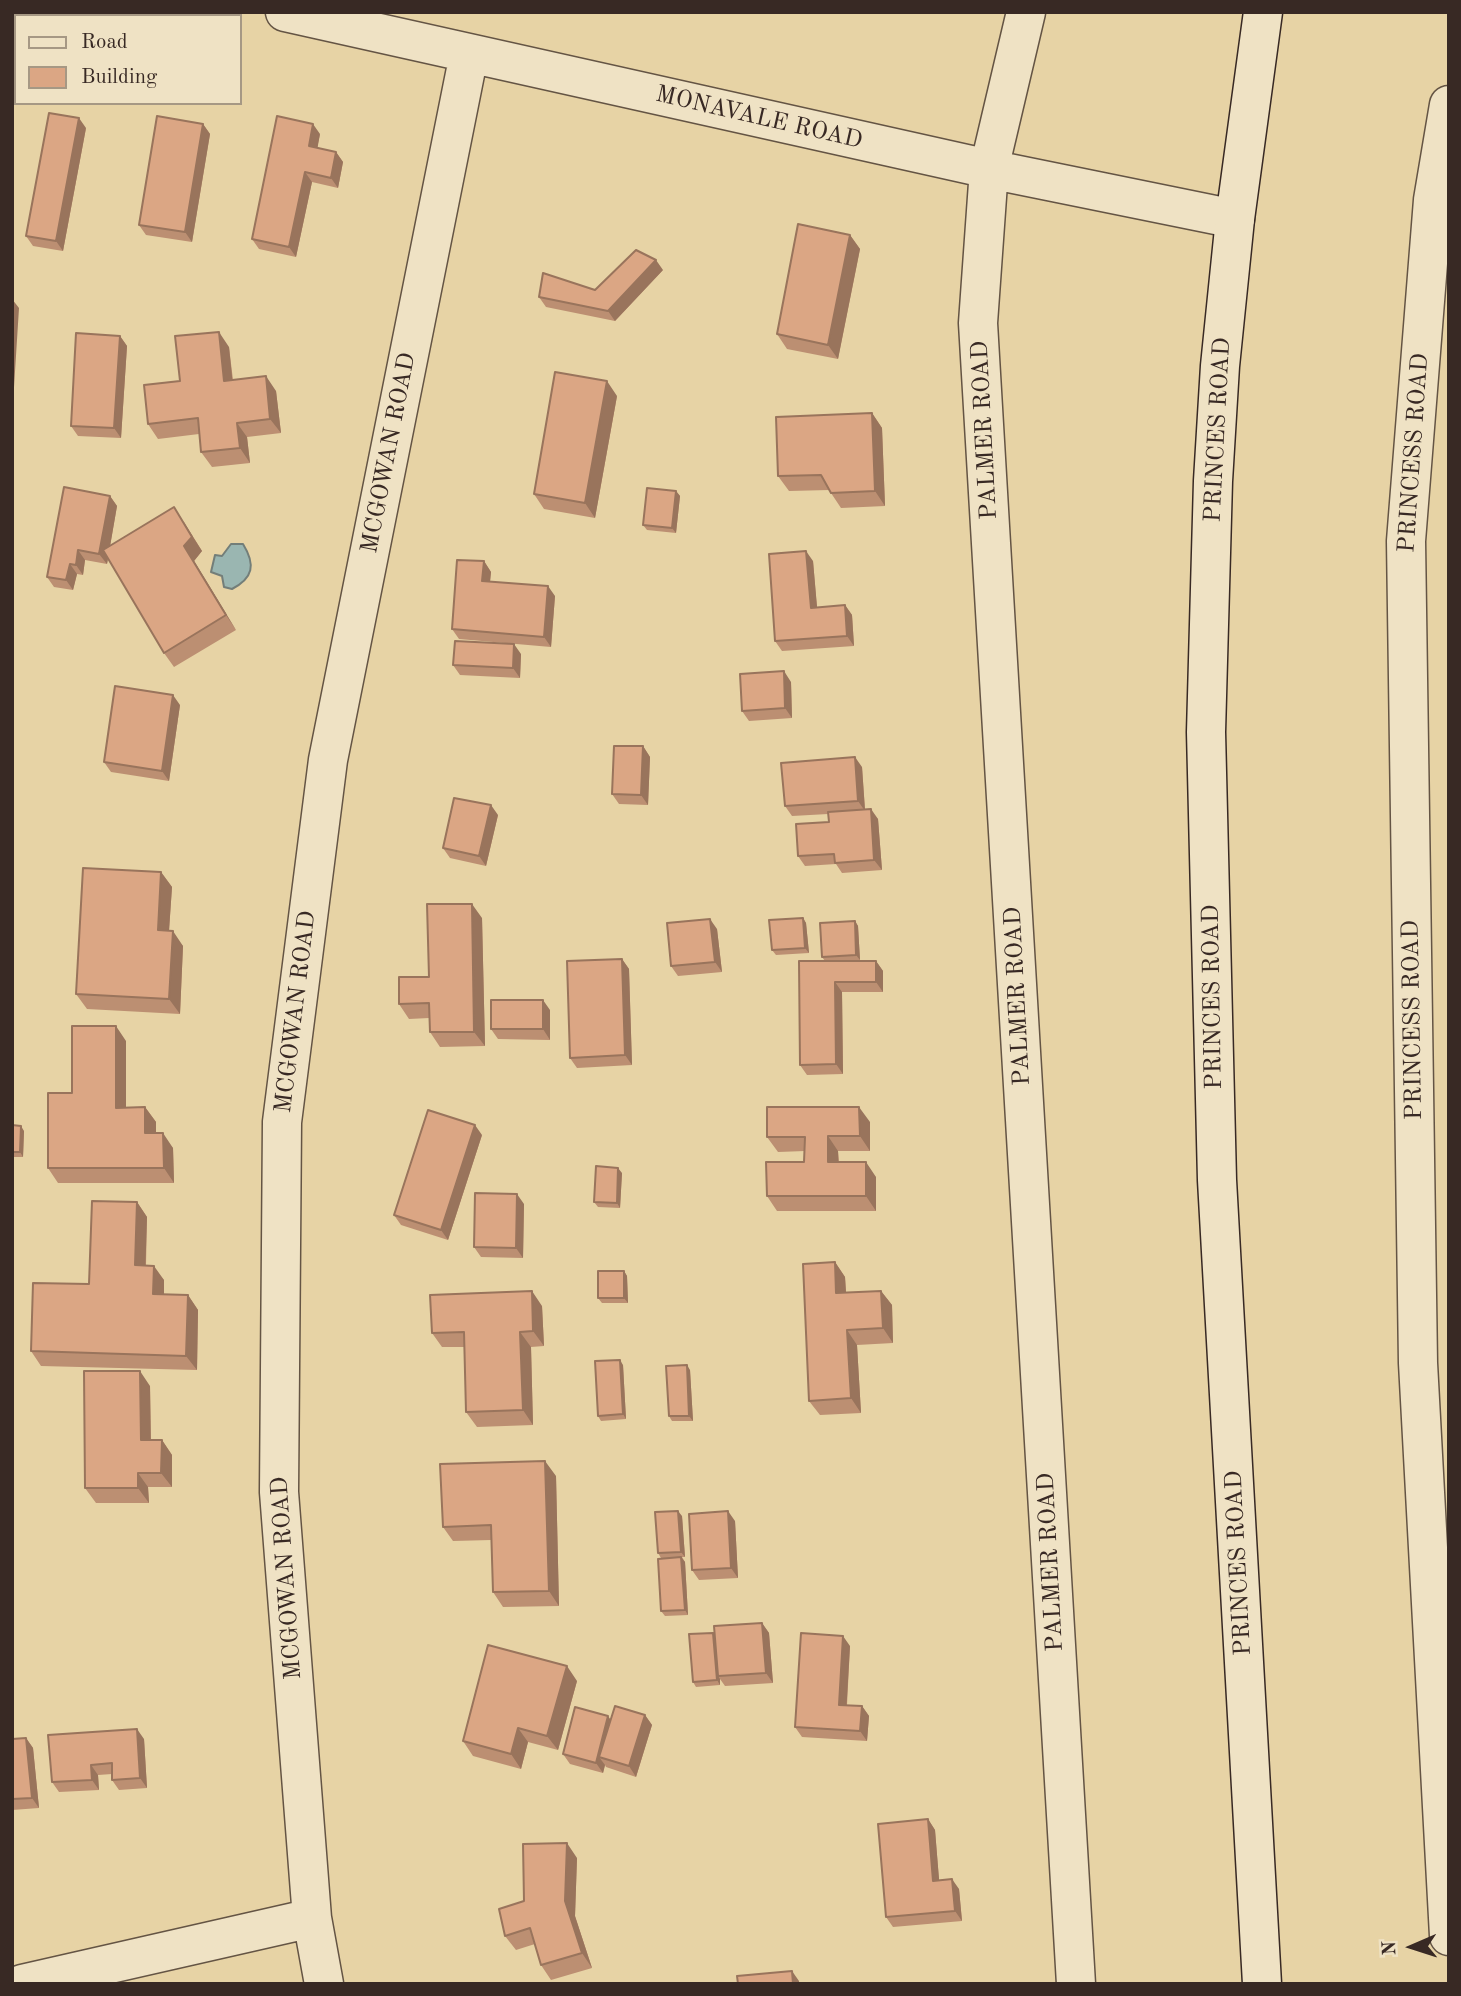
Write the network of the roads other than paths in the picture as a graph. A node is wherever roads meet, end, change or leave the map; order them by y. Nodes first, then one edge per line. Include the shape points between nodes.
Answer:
1 (285, 12) edge
2 (1026, 12) edge
3 (1263, 12) edge
4 (470, 54) junction
5 (1449, 105) edge
6 (989, 169) junction
7 (1235, 219) junction
8 (312, 1918) junction
9 (1449, 1936) edge
10 (22, 1984) edge
11 (324, 1984) edge
12 (1076, 1984) edge
13 (1262, 1984) edge

1 - 4 street, MONAVALE ROAD
2 - 6 street, PALMER ROAD
3 - 7 street, PRINCES ROAD
4 - 6 street, MONAVALE ROAD
4 - 8 street, MCGOWAN ROAD via 328,760 282,1122 279,1492
5 - 9 street, PRINCESS ROAD via 1433,200 1406,541 1418,1363
6 - 7 street, MONAVALE ROAD
6 - 12 street, PALMER ROAD via 978,323
7 - 13 street, PRINCES ROAD via 1214,468 1206,732 1217,1180
8 - 10 street
8 - 11 street, MCGOWAN ROAD

